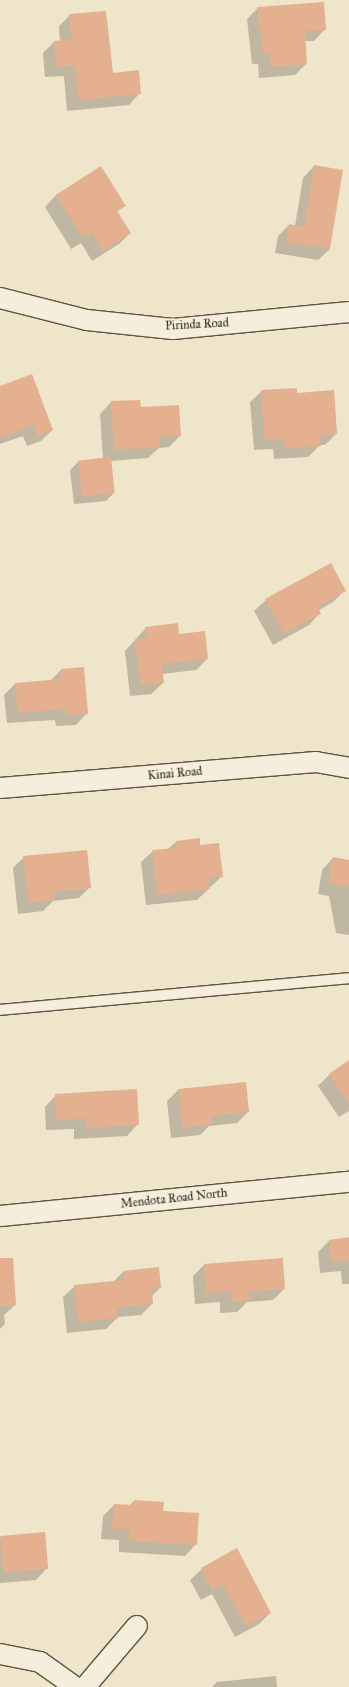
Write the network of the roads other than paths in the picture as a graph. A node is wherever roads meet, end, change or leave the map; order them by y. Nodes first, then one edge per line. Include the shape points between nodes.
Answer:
1 (0, 298) edge
2 (349, 312) edge
3 (349, 768) edge
4 (0, 788) edge
5 (349, 978) edge
6 (0, 1010) edge
7 (349, 1182) edge
8 (0, 1216) edge
9 (138, 1626) dead end
10 (0, 1654) edge
11 (75, 1687) edge
12 (85, 1687) edge

1 - 2 street, Pirinda Road via 87,320 174,329
3 - 4 street, Kinai Road via 316,762
5 - 6 lane
7 - 8 street, Mendota Road North
9 - 12 street
10 - 11 street via 40,1662

